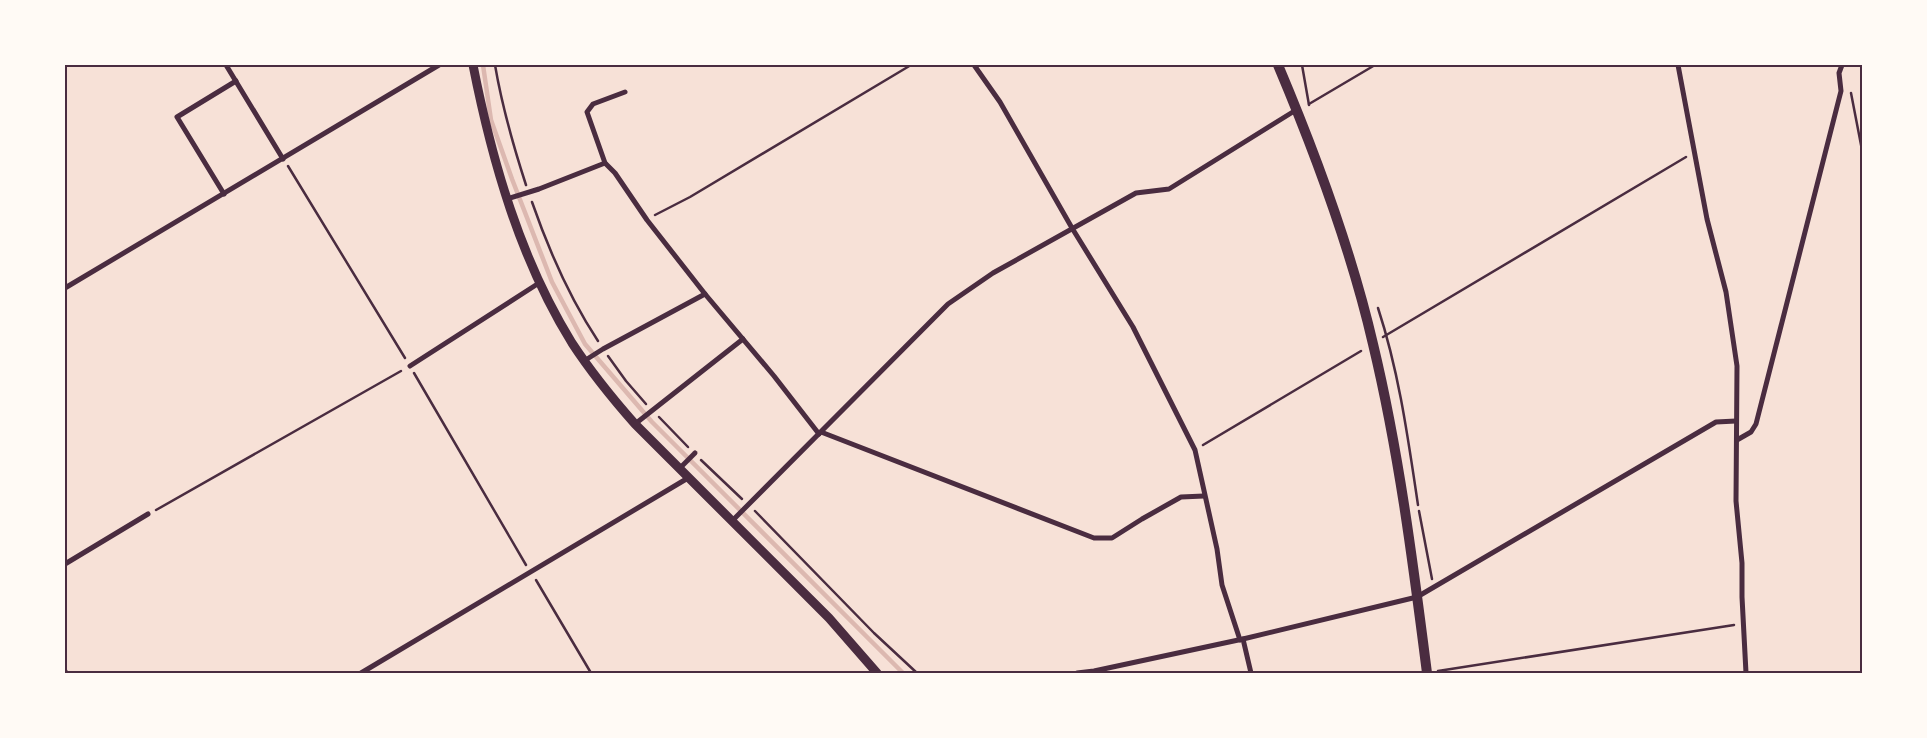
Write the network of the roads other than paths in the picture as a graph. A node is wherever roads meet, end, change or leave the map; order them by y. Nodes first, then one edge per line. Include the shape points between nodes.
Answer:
1 (226, 65) edge
2 (439, 65) edge
3 (473, 65) edge
4 (974, 65) edge
5 (1278, 65) edge
6 (1678, 65) edge
7 (1842, 65) edge
8 (236, 81) junction
9 (625, 92) dead end
10 (1297, 110) junction
11 (283, 159) junction
12 (605, 163) junction
13 (224, 194) junction
14 (511, 198) junction
15 (1072, 228) junction
16 (539, 283) junction
17 (66, 286) edge
18 (705, 294) junction
19 (743, 339) junction
20 (588, 359) junction
21 (410, 366) road end
22 (638, 421) junction
23 (1736, 421) junction
24 (820, 433) junction
25 (1736, 440) junction
26 (695, 453) dead end
27 (682, 466) junction
28 (688, 478) junction
29 (1204, 496) junction
30 (148, 514) road end
31 (735, 518) junction
32 (65, 564) edge
33 (1417, 596) junction
34 (1241, 640) junction
35 (361, 673) edge
36 (878, 673) edge
37 (1077, 673) edge
38 (1251, 673) edge
39 (1426, 673) edge
40 (1746, 673) edge

1 - 8 street
2 - 11 street
3 - 14 street via 482,112
4 - 15 street via 1000,102
5 - 10 main road
6 - 23 street via 1707,219 1726,292 1737,366
7 - 25 street via 1840,91 1756,424 1751,432
8 - 11 street
8 - 13 street via 177,117
9 - 12 street via 593,104 587,112
10 - 15 street via 1170,189 1136,193
10 - 33 main road via 1334,210 1373,344 1399,470
11 - 13 street
12 - 14 street
12 - 18 street
13 - 17 street
14 - 16 street via 526,252
15 - 24 street via 993,273 948,304
15 - 29 street via 1133,327 1195,450
16 - 20 street via 559,321
16 - 21 street
18 - 19 street
18 - 20 street
19 - 22 street
19 - 24 street
20 - 22 street via 606,391
22 - 27 street
23 - 25 street
23 - 33 street via 1716,422
24 - 29 street via 1094,538 1112,538 1182,497
24 - 31 street
25 - 40 street via 1736,501
26 - 27 street
27 - 28 street
28 - 31 street
28 - 35 street
29 - 34 street via 1222,586
30 - 32 street
31 - 36 street
33 - 34 street
33 - 39 main road
34 - 37 street
34 - 38 street

